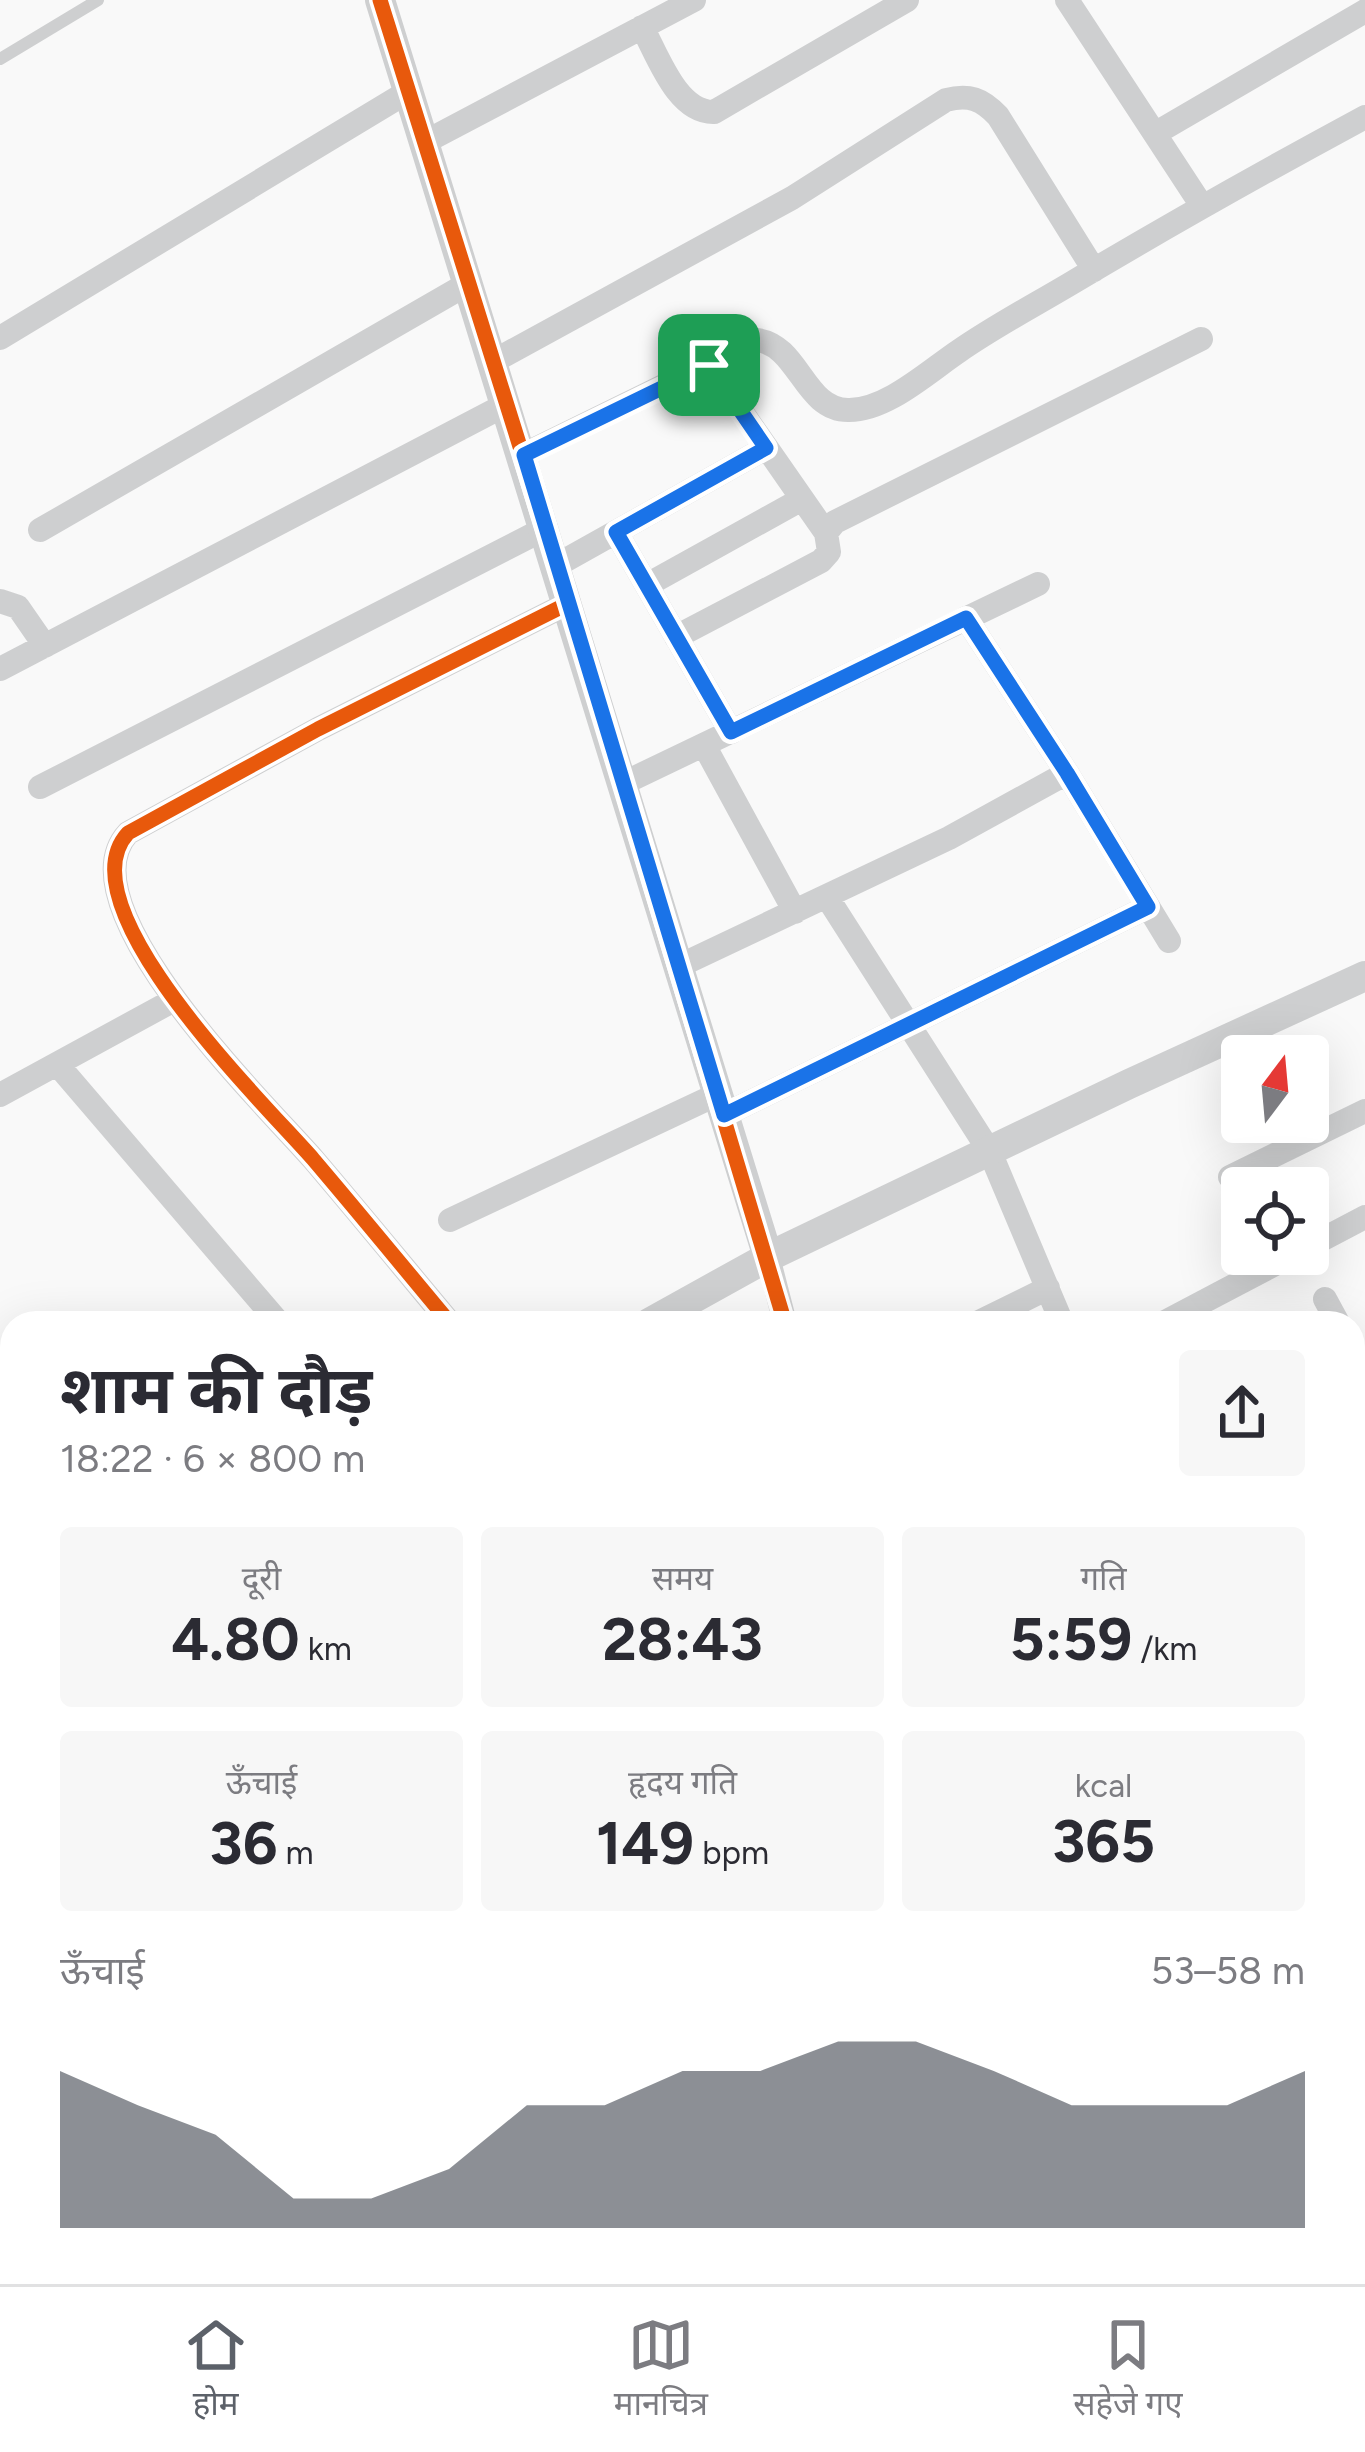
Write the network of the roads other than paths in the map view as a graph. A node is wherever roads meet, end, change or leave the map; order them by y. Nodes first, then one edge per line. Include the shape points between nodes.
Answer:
1 (98, 0) edge
2 (380, 0) edge
3 (694, 0) edge
4 (908, 0) edge
5 (1067, 0) edge
6 (1365, 11) edge
7 (642, 27) junction
8 (0, 59) edge
9 (409, 91) junction
10 (1365, 117) edge
11 (1156, 133) junction
12 (425, 142) junction
13 (1202, 206) junction
14 (1094, 270) junction
15 (469, 283) junction
16 (0, 338) edge
17 (1201, 339) dead end
18 (494, 361) junction
19 (709, 365) junction
20 (507, 404) junction
21 (766, 448) junction
22 (524, 455) junction
23 (802, 499) junction
24 (546, 528) junction
25 (40, 530) dead end
26 (616, 532) junction
27 (826, 532) junction
28 (557, 566) junction
29 (1038, 584) dead end
30 (646, 585) junction
31 (0, 601) edge
32 (569, 603) junction
33 (966, 618) junction
34 (676, 637) junction
35 (45, 646) junction
36 (0, 669) edge
37 (731, 732) junction
38 (704, 745) junction
39 (1067, 773) junction
40 (623, 783) junction
41 (40, 787) dead end
42 (827, 897) junction
43 (1148, 907) junction
44 (795, 912) junction
45 (1168, 941) dead end
46 (680, 966) junction
47 (1365, 976) edge
48 (174, 1000) junction
49 (910, 1024) junction
50 (57, 1064) junction
51 (0, 1095) edge
52 (721, 1104) junction
53 (1365, 1111) edge
54 (989, 1152) junction
55 (1250, 1167) edge
56 (1365, 1217) edge
57 (450, 1220) dead end
58 (1329, 1235) edge
59 (768, 1257) junction
60 (1254, 1275) edge
61 (1048, 1288) junction
62 (1325, 1299) dead end
63 (269, 1311) edge
64 (440, 1311) edge
65 (671, 1311) edge
66 (782, 1311) edge
67 (1001, 1311) edge
68 (1057, 1311) edge
69 (1185, 1311) edge
70 (1332, 1311) edge

1 - 8 lane
2 - 9 street
3 - 7 street
4 - 7 street via 714,112 687,103
5 - 11 street
6 - 11 street
7 - 12 street
9 - 12 street
9 - 16 street
10 - 13 street
11 - 13 street
12 - 15 street
13 - 14 street
14 - 18 street via 998,116 961,96
14 - 19 street via 861,410 834,409 766,341
15 - 18 street
15 - 25 street
17 - 27 street
18 - 20 street
19 - 21 street
19 - 22 street
20 - 22 street
20 - 35 street
21 - 23 street
21 - 26 street
22 - 24 street
23 - 27 street
23 - 30 street
24 - 28 street
24 - 41 street
26 - 28 street
26 - 30 street
27 - 34 street via 830,552 821,561
28 - 32 street
29 - 33 street
30 - 34 street
31 - 35 street via 18,607
32 - 40 street
32 - 48 street via 128,832 113,858 113,878 136,940
33 - 37 street
33 - 39 street
34 - 37 street
35 - 36 street
37 - 38 street
38 - 40 street
38 - 44 street
39 - 42 street
39 - 43 street
40 - 46 street
42 - 44 street
42 - 49 street
43 - 45 street
43 - 49 street
44 - 46 street
46 - 52 street
47 - 54 street
48 - 50 street
48 - 64 street
49 - 52 street
49 - 54 street
50 - 51 street
50 - 63 street
52 - 57 street
52 - 59 street
53 - 55 street
54 - 59 street
54 - 61 street
56 - 58 street
59 - 65 street
59 - 66 street
60 - 69 street
61 - 67 street
61 - 68 street
62 - 70 street

